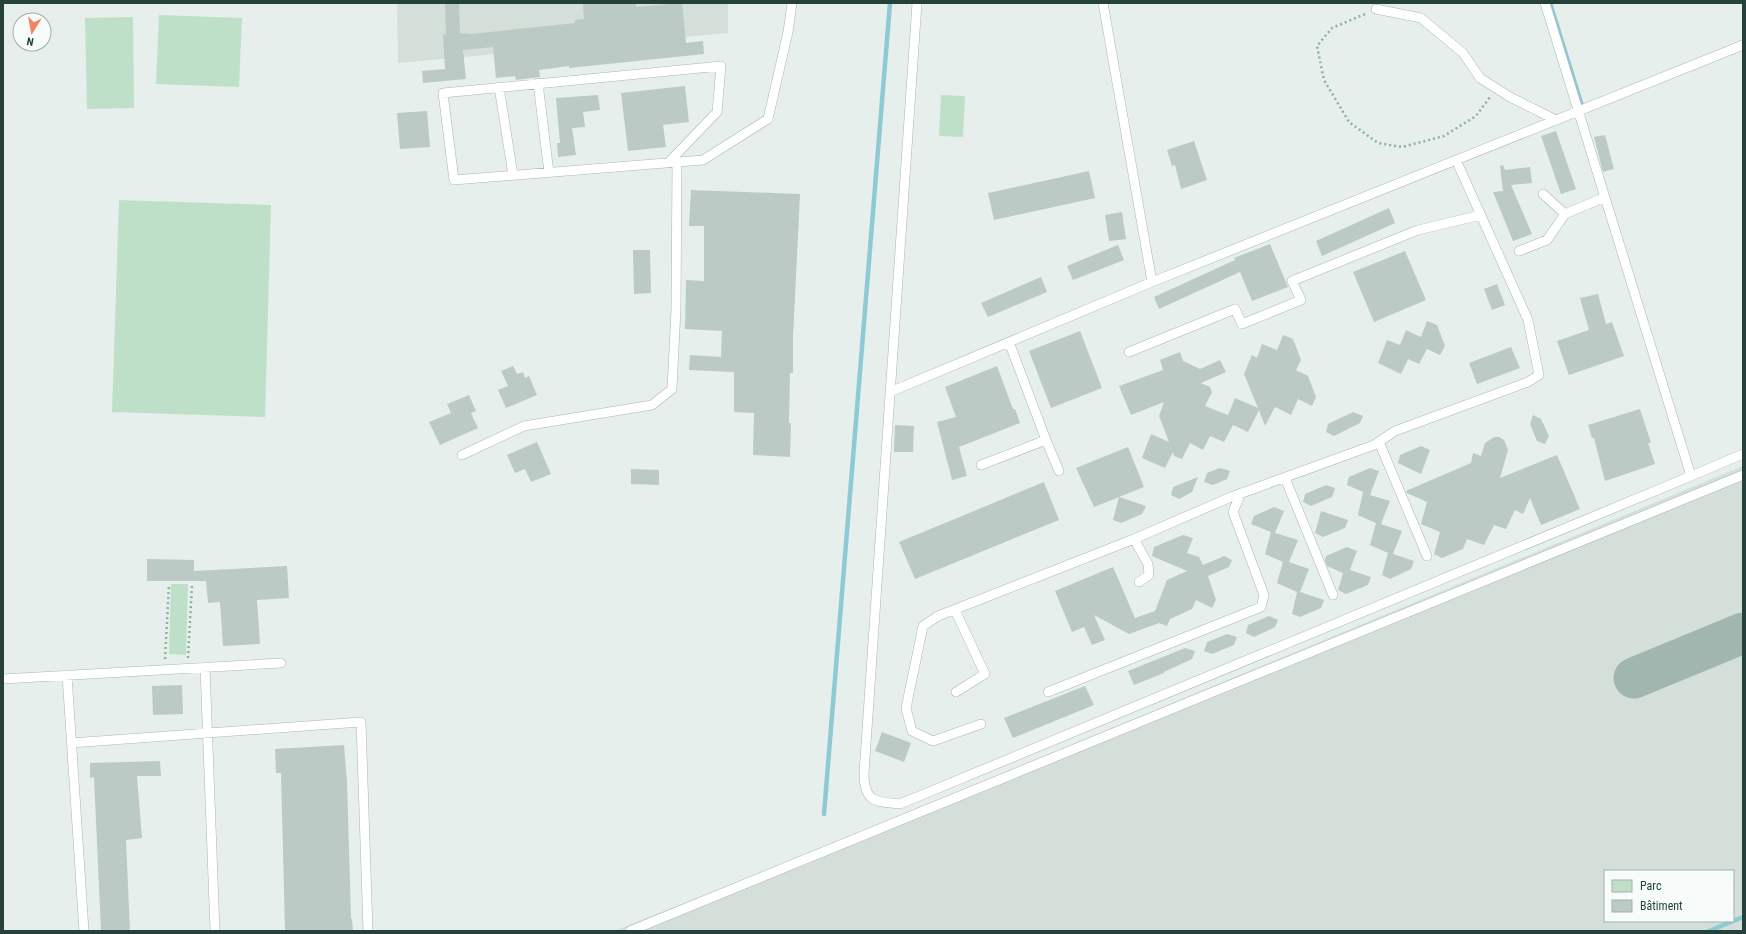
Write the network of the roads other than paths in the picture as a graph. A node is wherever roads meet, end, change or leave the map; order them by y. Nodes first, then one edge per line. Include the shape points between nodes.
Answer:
1 (792, 3) edge
2 (917, 3) edge
3 (1103, 3) edge
4 (1545, 3) edge
5 (1376, 9) road end
6 (1743, 45) edge
7 (538, 83) junction
8 (499, 87) junction
9 (1578, 111) junction
10 (1556, 120) junction
11 (1456, 160) junction
12 (673, 162) junction
13 (549, 173) junction
14 (513, 176) junction
15 (1543, 194) dead end
16 (1605, 197) junction
17 (1565, 214) junction
18 (1481, 215) junction
19 (1519, 251) dead end
20 (1152, 282) junction
21 (1009, 342) junction
22 (1130, 352) dead end
23 (890, 392) junction
24 (1046, 440) junction
25 (1379, 442) junction
26 (1743, 454) edge
27 (462, 455) dead end
28 (981, 465) dead end
29 (1059, 471) dead end
30 (1743, 475) edge
31 (1691, 476) junction
32 (1284, 478) junction
33 (1241, 493) junction
34 (1134, 539) junction
35 (1427, 556) dead end
36 (1139, 582) dead end
37 (1333, 595) dead end
38 (955, 610) junction
39 (281, 663) dead end
40 (205, 667) junction
41 (67, 675) junction
42 (3, 678) edge
43 (956, 692) dead end
44 (1048, 692) dead end
45 (981, 724) dead end
46 (208, 733) junction
47 (71, 743) junction
48 (84, 931) edge
49 (215, 931) edge
50 (368, 931) edge
51 (630, 931) edge

1 - 12 lane via 768,119 703,160
2 - 23 lane
3 - 20 lane
4 - 9 lane
5 - 10 lane via 1420,18 1463,53 1480,78
6 - 9 lane
7 - 8 lane
7 - 12 lane via 721,66 717,112
7 - 13 lane
8 - 14 lane
8 - 14 lane via 443,93 454,180
9 - 10 lane
9 - 16 lane
10 - 11 lane
11 - 18 lane
11 - 20 lane
12 - 13 lane
12 - 27 lane via 676,309 672,389 652,405 524,426
13 - 14 lane
15 - 17 lane
16 - 17 lane
16 - 31 lane
17 - 19 lane via 1547,240
18 - 22 lane via 1418,230 1292,281 1300,300 1242,324 1235,309
18 - 25 lane via 1528,320 1539,375 1528,382 1395,431
20 - 21 lane
21 - 23 lane
21 - 24 lane
23 - 31 lane via 864,773 864,786 868,795 879,803 900,804
24 - 28 lane
24 - 29 lane
25 - 32 lane
25 - 35 lane
26 - 31 lane
30 - 51 lane
32 - 33 lane
32 - 37 lane
33 - 34 lane
33 - 44 lane via 1233,512 1264,595 1261,607
34 - 36 lane via 1148,564 1149,575
34 - 38 lane
38 - 43 lane via 985,674
38 - 45 lane via 938,616 923,626 906,708 912,731 933,741
39 - 40 lane
40 - 41 lane
40 - 46 lane
41 - 42 lane
41 - 47 lane
46 - 47 lane
46 - 49 lane
46 - 50 lane via 361,722
47 - 48 lane

